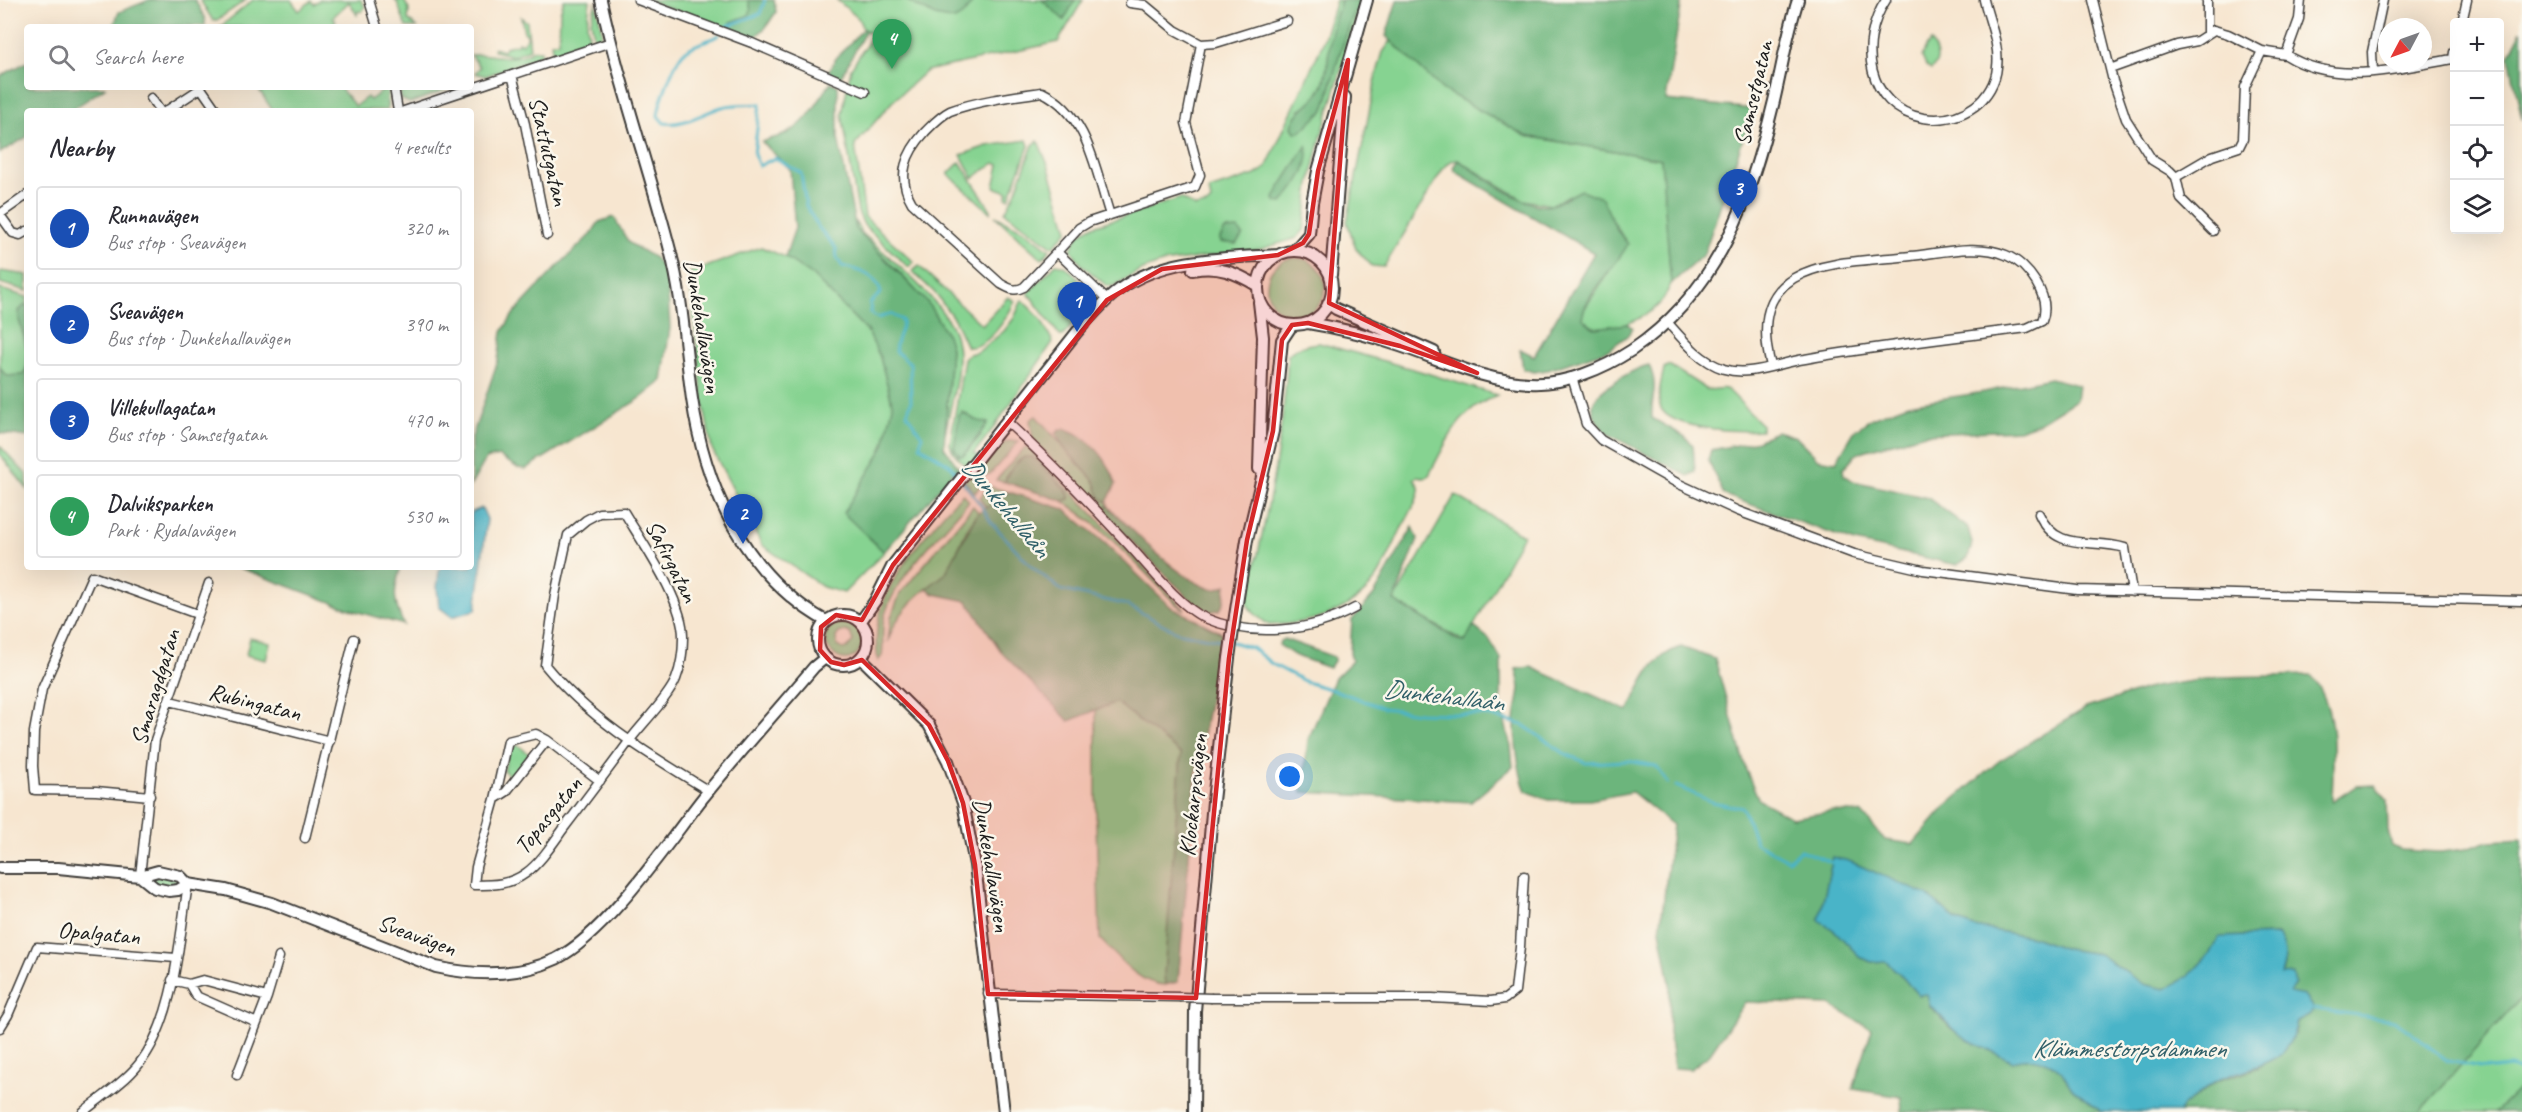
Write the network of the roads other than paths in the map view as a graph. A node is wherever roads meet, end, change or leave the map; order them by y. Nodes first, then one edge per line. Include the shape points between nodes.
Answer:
1 (369, 0) edge
2 (601, 0) edge
3 (638, 0) edge
4 (1366, 0) edge
5 (1798, 0) edge
6 (1886, 0) edge
7 (1984, 0) edge
8 (2093, 0) edge
9 (2207, 0) edge
10 (2301, 0) edge
11 (2383, 0) edge
12 (2467, 0) edge
13 (1130, 3) dead end
14 (2463, 18) edge
15 (1287, 21) dead end
16 (376, 24) edge
17 (2207, 33) junction
18 (611, 42) junction
19 (1201, 44) junction
20 (2262, 51) junction
21 (2286, 55) junction
22 (2450, 56) edge
23 (1348, 60) junction
24 (2110, 69) junction
25 (2373, 72) junction
26 (512, 75) junction
27 (474, 88) edge
28 (198, 90) edge
29 (202, 90) edge
30 (394, 90) edge
31 (468, 90) edge
32 (865, 92) dead end
33 (151, 98) dead end
34 (158, 108) edge
35 (171, 108) edge
36 (215, 108) edge
37 (398, 108) edge
38 (415, 108) edge
39 (2176, 177) junction
40 (24, 197) edge
41 (0, 215) edge
42 (1110, 215) junction
43 (2213, 231) dead end
44 (24, 233) edge
45 (547, 235) dead end
46 (1294, 251) junction
47 (1058, 252) junction
48 (1278, 255) junction
49 (1331, 279) junction
50 (1120, 289) junction
51 (1258, 291) junction
52 (1107, 300) junction
53 (1329, 303) junction
54 (1308, 322) junction
55 (1668, 323) junction
56 (1292, 325) junction
57 (1771, 366) junction
58 (1477, 374) junction
59 (1572, 377) junction
60 (1007, 422) junction
61 (1258, 484) junction
62 (2039, 514) dead end
63 (209, 583) dead end
64 (2132, 592) junction
65 (2522, 600) edge
66 (1355, 608) dead end
67 (197, 614) junction
68 (826, 621) junction
69 (861, 621) junction
70 (354, 639) dead end
71 (825, 657) junction
72 (861, 658) junction
73 (170, 701) junction
74 (548, 740) junction
75 (330, 741) junction
76 (629, 741) junction
77 (600, 781) junction
78 (709, 790) junction
79 (150, 796) junction
80 (495, 799) junction
81 (305, 838) dead end
82 (0, 868) edge
83 (140, 876) junction
84 (1524, 876) dead end
85 (188, 884) junction
86 (279, 957) dead end
87 (176, 958) junction
88 (172, 980) junction
89 (189, 984) junction
90 (988, 994) junction
91 (267, 997) junction
92 (257, 1023) junction
93 (0, 1028) edge
94 (237, 1075) dead end
95 (83, 1112) edge
96 (1004, 1112) edge
97 (1194, 1112) edge

1 - 16 street
2 - 18 street, Dunkehallavägen
3 - 32 street
4 - 23 street
5 - 55 street, Samsetgatan via 1760,158 1738,219 1709,273
6 - 7 street via 1869,46 1874,79 1901,110 1940,119 1975,106 1989,91 1996,75 1998,57
8 - 24 street
9 - 17 street
10 - 21 street via 2299,20
11 - 25 street via 2372,52
12 - 14 street
13 - 19 street via 1145,5 1174,30
15 - 19 street
17 - 20 street via 2221,31
17 - 24 street via 2197,40
18 - 26 street, Stattutgatan
18 - 68 street, Dunkehallavägen via 671,252 693,401 704,454 725,514 763,570 797,603
19 - 42 street via 1186,123 1199,181 1195,187
20 - 21 street
20 - 39 street via 2245,87 2243,139 2239,147 2212,156
21 - 25 street via 2309,68 2350,74
22 - 25 street
23 - 46 street via 1318,171 1309,234
23 - 49 street
24 - 39 street via 2133,132 2152,160
26 - 27 street, Stattutgatan
26 - 45 street, Stattutgatan
28 - 35 street
29 - 36 street
30 - 37 street
31 - 38 street, Stattutgatan
33 - 34 street
39 - 43 street via 2181,199
40 - 41 street
41 - 44 street via 13,233
42 - 47 street via 1079,228
42 - 47 street via 1078,123 1059,102 1042,92 947,113 911,148 904,167 904,182 912,202 1010,290 1024,287
46 - 48 street
46 - 49 street via 1317,259
47 - 52 street
48 - 50 street via 1162,269
48 - 51 street via 1264,268
49 - 53 street
50 - 51 street via 1204,268 1226,270
50 - 52 street
51 - 56 street via 1264,308 1273,317
51 - 61 street via 1263,337
52 - 60 street
53 - 54 street
53 - 58 street
54 - 56 street
54 - 58 street via 1349,330
55 - 57 street via 1711,363 1736,371
55 - 59 street, Samsetgatan via 1615,361
56 - 61 street via 1282,340 1273,431
57 - 57 street via 1765,338 1771,305 1788,282 1811,268 1994,251 2020,263 2036,282 2041,297 2044,315 2037,326
58 - 59 street, Samsetgatan via 1531,383
59 - 64 street via 1586,424 1601,440 1677,483 1794,533 1854,554 1923,570 2077,590
60 - 66 street via 1175,595 1204,618 1268,630 1293,629 1335,619
60 - 69 street via 893,565
61 - 97 street, Klockarpsvägen, bridge via 1229,658 1213,801 1195,1011
62 - 64 street via 2058,538 2125,548
63 - 67 street, Smaragdgatan
64 - 65 street
67 - 73 street, Smaragdgatan
67 - 79 street via 92,576 42,689 34,732 35,790
68 - 69 street via 842,614
68 - 71 street via 818,642
69 - 72 street via 869,640
70 - 75 street, Rubingatan
71 - 72 street via 844,665
71 - 78 street, Sveavägen
72 - 90 street, Dunkehallavägen via 929,725 948,761 963,802 975,865
73 - 75 street, Rubingatan
73 - 79 street, Smaragdgatan via 155,740
74 - 77 street, Topasgatan
74 - 80 street, Topasgatan via 506,792
74 - 80 street, Topasgatan via 536,734 508,741
75 - 81 street, Rubingatan
76 - 76 street, Safirgatan via 584,706 545,666 568,536 586,520 612,511 624,512 641,540 674,600 684,637 676,680
76 - 77 street, Topasgatan
76 - 78 street, Safirgatan
77 - 80 street, Topasgatan via 528,872 497,885 474,885
78 - 85 street, Sveavägen via 593,932 556,958 515,973 464,973 436,967 272,903
79 - 83 street, Smaragdgatan
82 - 83 street, Sveavägen via 58,868
83 - 85 street, Sveavägen via 151,871 172,873
83 - 85 street, Sveavägen via 155,888 169,891
84 - 90 street, bridge via 1518,974 1515,991 1505,999
85 - 87 street
86 - 91 street
87 - 88 street
87 - 93 street, Opalgatan via 37,947
88 - 89 street
88 - 95 street via 162,1020 139,1064
89 - 91 street via 203,980
89 - 92 street via 196,996
90 - 96 street, Dunkehallavägen
91 - 92 street
92 - 94 street

